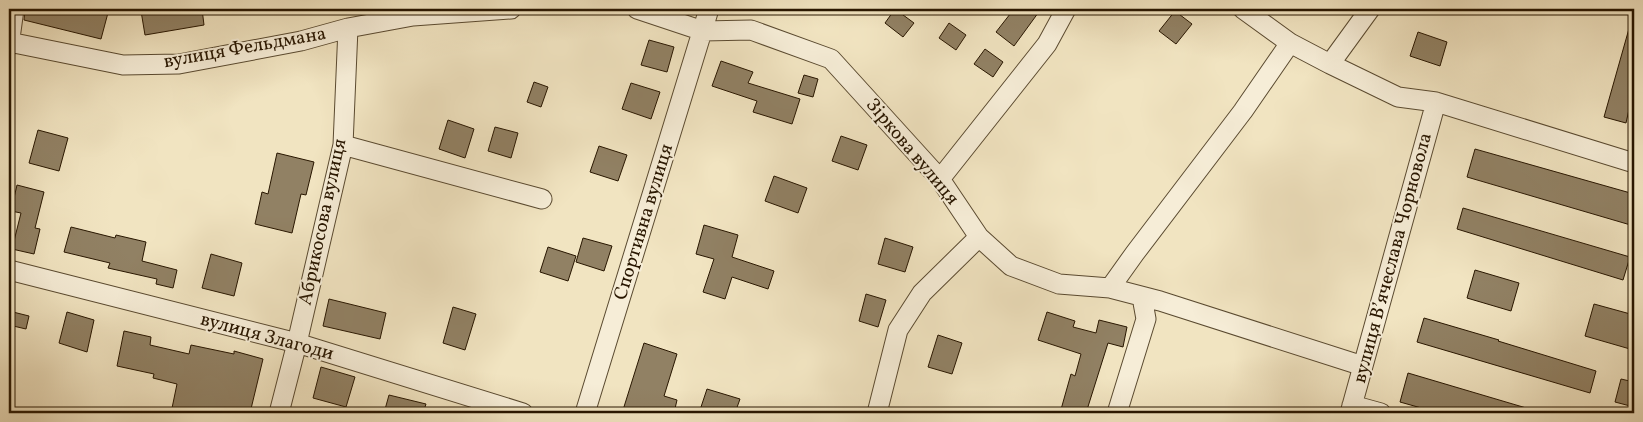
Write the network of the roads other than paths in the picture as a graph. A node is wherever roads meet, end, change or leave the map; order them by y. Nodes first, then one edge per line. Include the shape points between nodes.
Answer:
1 (14, 9) edge
2 (511, 9) edge
3 (637, 9) edge
4 (709, 9) edge
5 (1066, 9) edge
6 (1242, 9) edge
7 (1370, 9) edge
8 (348, 28) junction
9 (703, 31) junction
10 (1290, 43) junction
11 (9, 44) edge
12 (1330, 64) junction
13 (1436, 102) junction
14 (343, 145) junction
15 (1634, 163) edge
16 (940, 179) junction
17 (542, 199) dead end
18 (979, 237) junction
19 (9, 270) edge
20 (1110, 288) junction
21 (1142, 297) junction
22 (297, 343) junction
23 (1363, 366) junction
24 (1351, 409) edge
25 (279, 413) edge
26 (523, 413) edge
27 (585, 413) edge
28 (877, 413) edge
29 (1117, 413) edge
30 (1381, 413) edge

1 - 11 street
2 - 8 street, вулиця Фельдмана via 413,16
3 - 9 street
4 - 9 street, Спортивна вулиця
5 - 16 street via 1047,44
6 - 10 street
7 - 12 street
8 - 11 street, вулиця Фельдмана via 301,41 178,64 124,65
8 - 14 street, Абрикосова вулиця
9 - 16 street, Зіркова вулиця via 751,30 831,59
9 - 27 street, Спортивна вулиця
10 - 12 street
10 - 20 street
12 - 13 street via 1398,97
13 - 15 street
13 - 23 street, вулиця Вʼячеслава Чорновола
14 - 17 street
14 - 22 street, Абрикосова вулиця
16 - 18 street, Зіркова вулиця
18 - 20 street, Зіркова вулиця via 1011,266 1059,284
18 - 28 street via 922,294 898,330
19 - 22 street, вулиця Злагоди
20 - 21 street, Зіркова вулиця
21 - 23 street, Зіркова вулиця
21 - 29 street via 1146,319
22 - 25 street, Абрикосова вулиця
22 - 26 street, вулиця Злагоди
23 - 24 street, вулиця Вʼячеслава Чорновола
24 - 30 street

